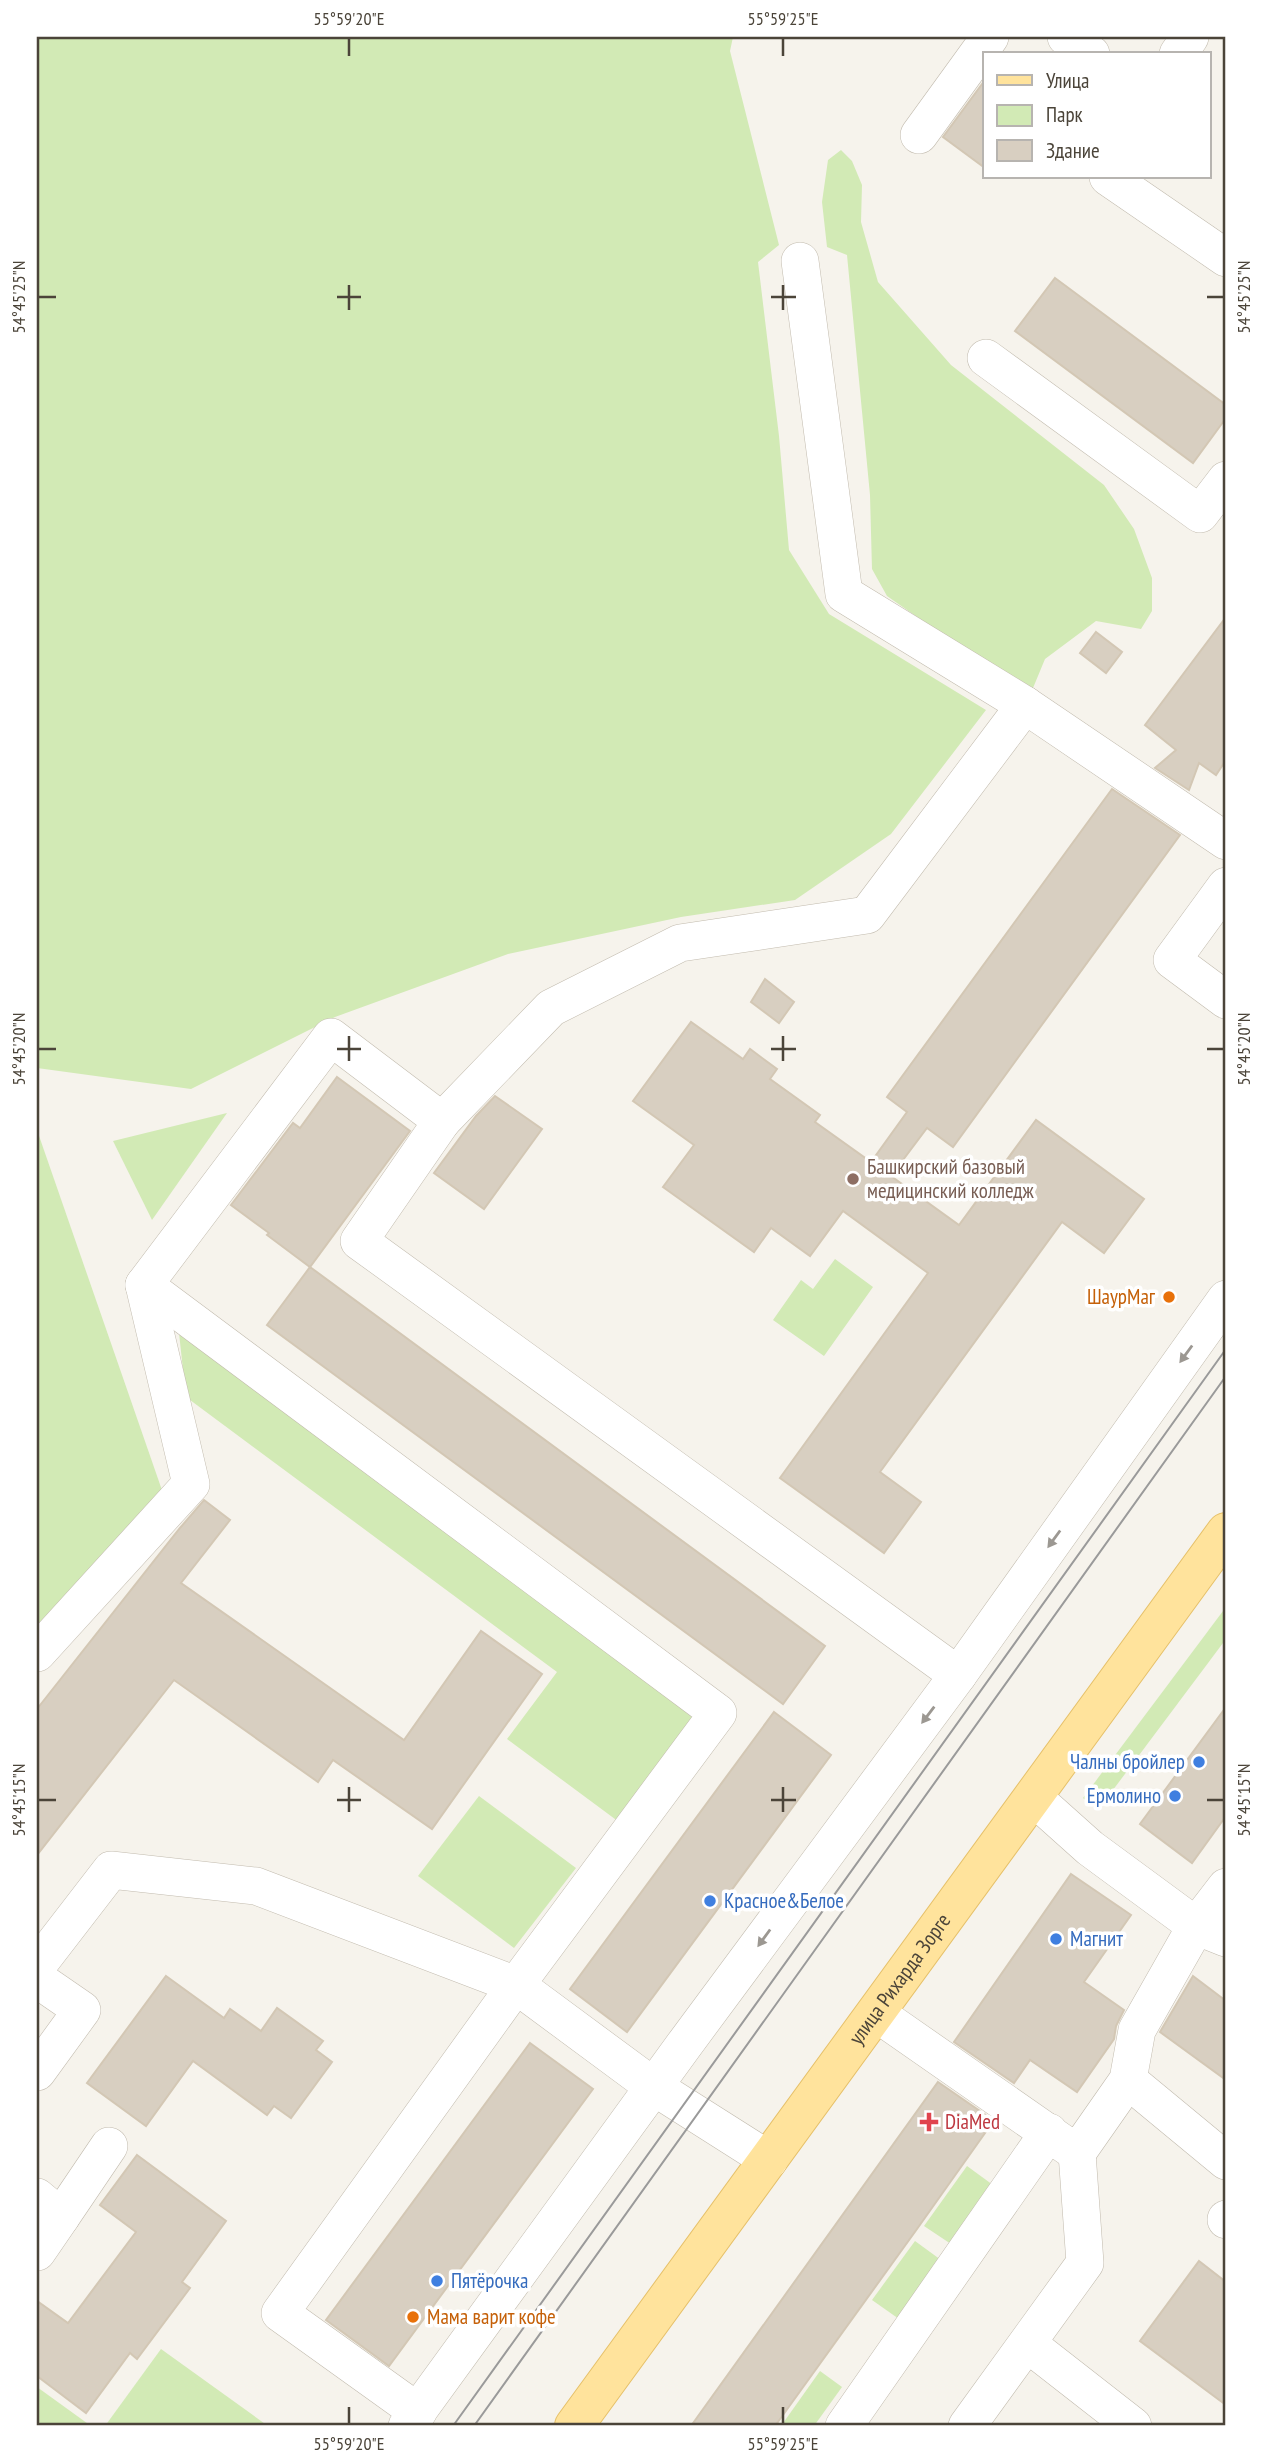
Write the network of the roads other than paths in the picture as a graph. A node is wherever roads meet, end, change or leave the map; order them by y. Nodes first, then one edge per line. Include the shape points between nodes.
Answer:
1 (990, 37) edge
2 (1066, 37) edge
3 (1190, 37) edge
4 (1088, 52) edge
5 (1179, 52) edge
6 (919, 135) dead end
7 (1109, 178) edge
8 (1226, 258) edge
9 (800, 261) dead end
10 (986, 358) dead end
11 (1226, 480) edge
12 (1025, 705) junction
13 (1226, 841) edge
14 (1226, 886) edge
15 (1226, 1000) edge
16 (442, 1121) junction
17 (144, 1285) junction
18 (1226, 1299) edge
19 (1226, 1532) edge
20 (37, 1653) edge
21 (958, 1675) junction
22 (1033, 1797) junction
23 (1226, 1887) edge
24 (1211, 1932) edge
25 (37, 1966) edge
26 (37, 1979) edge
27 (516, 1985) junction
28 (876, 2013) junction
29 (37, 2072) edge
30 (1128, 2080) junction
31 (654, 2087) junction
32 (1063, 2142) junction
33 (109, 2146) dead end
34 (769, 2160) junction
35 (1226, 2161) edge
36 (49, 2207) edge
37 (37, 2252) edge
38 (1028, 2344) junction
39 (412, 2419) edge
40 (574, 2426) edge
41 (844, 2426) edge
42 (967, 2426) edge
43 (1133, 2426) edge

1 - 6 street
2 - 4 street
3 - 5 street
7 - 8 street
9 - 12 street via 844,594
10 - 11 street via 1200,514
12 - 13 street
12 - 16 street via 867,915 680,943 551,1008
14 - 15 street via 1172,960
16 - 17 street via 331,1037
16 - 21 street via 359,1241
17 - 20 street via 191,1484
17 - 27 street via 719,1713
18 -> 21 street
19 - 22 main road, улица Рихарда Зорге
21 -> 31 street
22 - 24 street via 1090,1848
22 - 28 main road, улица Рихарда Зорге
23 - 24 street
24 - 30 street via 1137,2030
25 - 27 street via 111,1870 256,1886
26 - 29 street via 82,2010
27 - 31 street
27 - 39 street via 280,2313
28 - 32 street
28 - 34 main road, улица Рихарда Зорге
30 - 32 street
30 - 35 street
31 - 34 street
31 - 39 street
32 - 38 street via 1085,2263
32 - 41 street
33 - 36 street
34 - 40 main road, улица Рихарда Зорге
36 - 37 street
38 - 42 street
38 - 43 street

